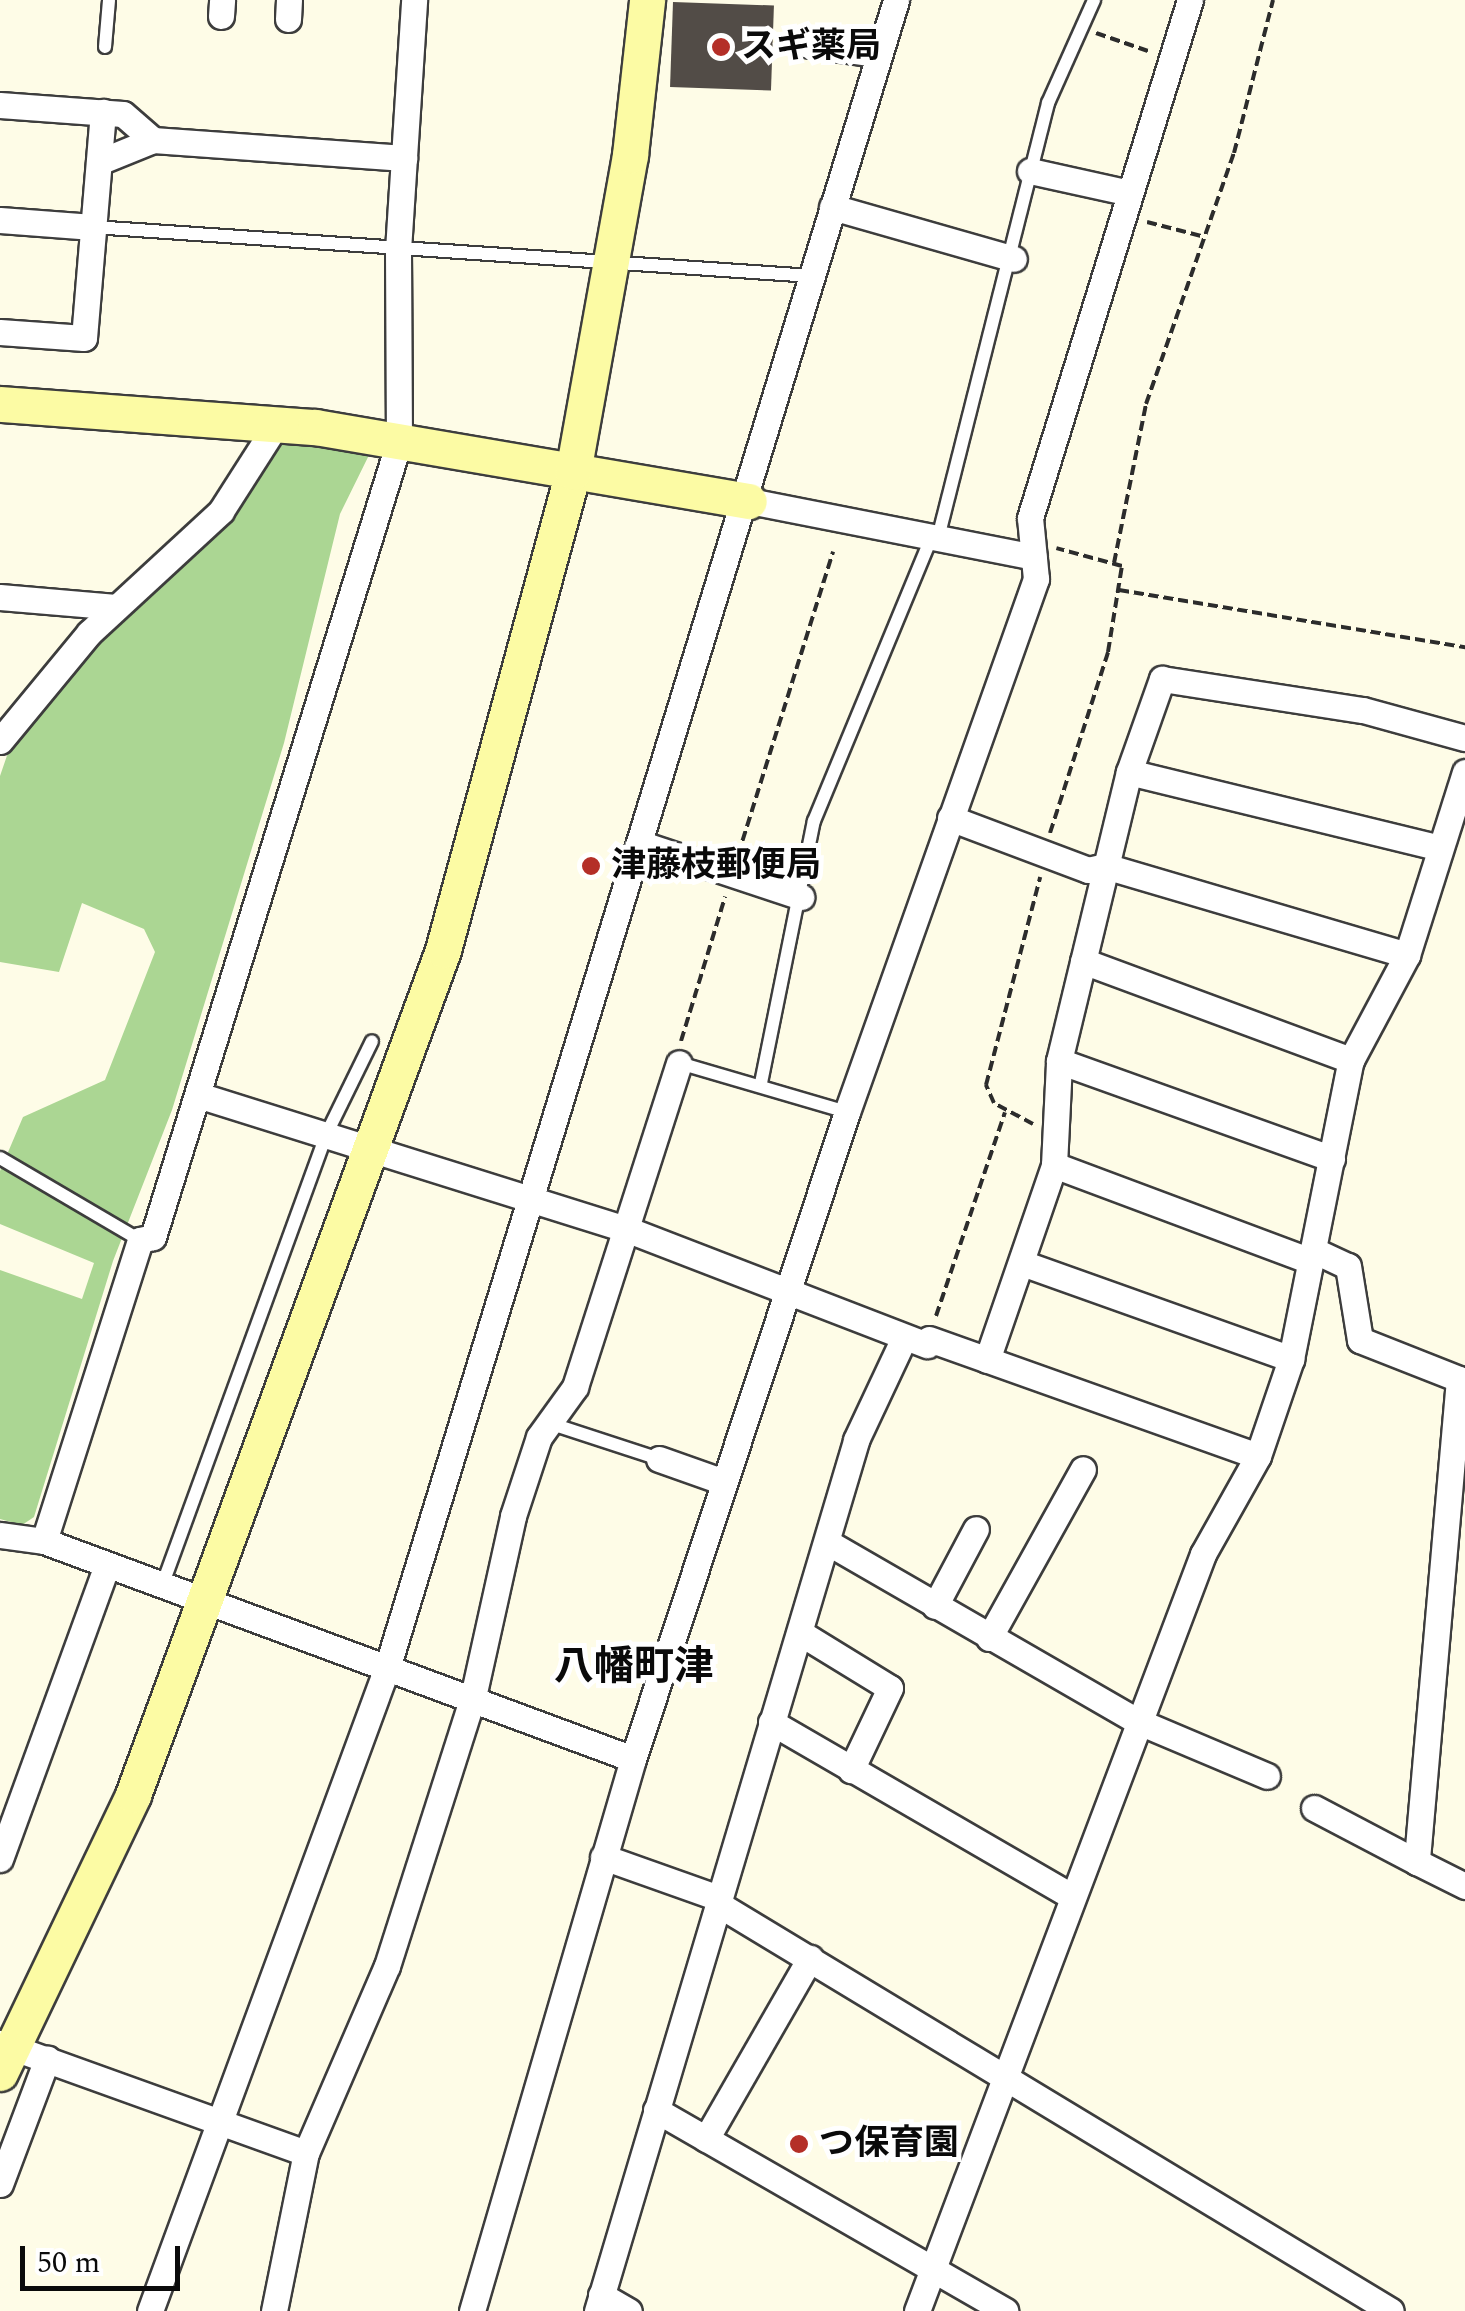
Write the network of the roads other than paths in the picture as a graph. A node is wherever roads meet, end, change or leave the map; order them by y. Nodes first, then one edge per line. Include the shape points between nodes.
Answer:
1 (109, 0) edge
2 (414, 0) edge
3 (648, 0) edge
4 (896, 0) edge
5 (1094, 0) edge
6 (1190, 0) edge
7 (804, 44) dead end
8 (105, 47) dead end
9 (877, 54) junction
10 (0, 106) edge
11 (103, 112) junction
12 (153, 140) junction
13 (404, 158) junction
14 (99, 162) junction
15 (1030, 171) junction
16 (1127, 204) junction
17 (832, 206) junction
18 (0, 220) edge
19 (93, 227) junction
20 (398, 250) junction
21 (1014, 259) junction
22 (612, 262) junction
23 (811, 276) junction
24 (0, 332) edge
25 (0, 404) edge
26 (276, 425) junction
27 (399, 442) junction
28 (573, 472) junction
29 (749, 501) junction
30 (936, 534) junction
31 (1033, 549) junction
32 (0, 597) edge
33 (116, 607) junction
34 (1465, 738) edge
35 (0, 741) edge
36 (1129, 772) junction
37 (1465, 772) edge
38 (950, 818) junction
39 (642, 844) junction
40 (1436, 847) junction
41 (1105, 866) junction
42 (802, 897) junction
43 (1407, 955) junction
44 (1083, 961) junction
45 (372, 1041) dead end
46 (1059, 1060) junction
47 (1352, 1060) junction
48 (679, 1062) joint
49 (762, 1083) junction
50 (198, 1095) junction
51 (847, 1112) junction
52 (327, 1134) junction
53 (376, 1149) junction
54 (0, 1158) edge
55 (1332, 1159) junction
56 (1054, 1165) junction
57 (532, 1199) junction
58 (626, 1229) junction
59 (140, 1240) junction
60 (1312, 1255) junction
61 (1022, 1262) junction
62 (786, 1294) junction
63 (920, 1341) junction
64 (1291, 1359) junction
65 (987, 1360) junction
66 (549, 1423) junction
67 (1258, 1456) junction
68 (659, 1459) joint
69 (1083, 1469) dead end
70 (724, 1482) junction
71 (976, 1529) dead end
72 (0, 1535) edge
73 (44, 1541) junction
74 (828, 1542) junction
75 (107, 1565) junction
76 (162, 1586) junction
77 (207, 1599) junction
78 (934, 1606) junction
79 (802, 1634) junction
80 (989, 1638) junction
81 (388, 1665) junction
82 (473, 1697) junction
83 (1137, 1721) junction
84 (771, 1722) junction
85 (634, 1758) junction
86 (850, 1770) junction
87 (1267, 1776) dead end
88 (1314, 1808) dead end
89 (603, 1857) junction
90 (0, 1859) edge
91 (1417, 1862) junction
92 (1465, 1886) edge
93 (1069, 1895) junction
94 (718, 1901) junction
95 (810, 1958) junction
96 (15, 2056) edge
97 (1001, 2070) junction
98 (656, 2110) junction
99 (221, 2122) junction
100 (706, 2139) junction
101 (306, 2153) junction
102 (0, 2184) edge
103 (932, 2269) junction
104 (599, 2303) edge
105 (150, 2311) edge
106 (274, 2311) edge
107 (472, 2311) edge
108 (630, 2311) edge
109 (917, 2311) edge
110 (1005, 2311) edge
111 (1392, 2311) edge

1 - 8 lane
2 - 13 street
3 - 22 street
4 - 9 street
5 - 15 lane
6 - 16 street
7 - 9 street
9 - 17 street
10 - 11 street
11 - 12 street via 123,114
11 - 14 street
12 - 13 street
12 - 14 street
13 - 20 street
14 - 19 street
15 - 16 street
15 - 21 lane
16 - 31 street via 1030,518
17 - 21 street
17 - 23 street
18 - 19 street
19 - 20 lane
19 - 24 street via 84,338
20 - 22 lane
20 - 27 street
21 - 30 lane
22 - 23 lane
22 - 28 street
23 - 29 street
25 - 26 street
26 - 27 street
26 - 33 street via 221,511
27 - 28 street
27 - 50 street
28 - 29 street
28 - 53 street via 490,799
29 - 30 street
29 - 39 street
30 - 31 street
30 - 42 lane via 814,821
31 - 38 street via 1036,579
32 - 33 street
33 - 35 street
34 - 36 street via 1363,710 1162,679
36 - 40 street
36 - 41 street
37 - 40 street
38 - 41 street via 1088,870
38 - 51 street
39 - 42 street
39 - 57 street
40 - 43 street
41 - 43 street
41 - 44 street
42 - 49 lane
43 - 47 street
44 - 46 street
44 - 47 street
45 - 52 lane
46 - 55 street
46 - 56 street
47 - 55 street
48 - 49 lane
48 - 58 street
49 - 51 lane
50 - 52 street
50 - 59 street via 154,1237
51 - 62 street
52 - 53 street
52 - 76 lane
53 - 57 street
53 - 77 street
54 - 59 lane
55 - 60 street
56 - 60 street
56 - 61 street
57 - 58 street
57 - 81 street
58 - 62 street
58 - 66 street via 576,1387
59 - 73 street
60 - 64 street
60 - 91 street via 1348,1266 1360,1340 1459,1379
61 - 64 street
61 - 65 street
62 - 63 street
62 - 70 street
63 - 65 street
63 - 74 street via 856,1440
64 - 67 street
65 - 67 street
66 - 68 lane
66 - 82 street via 514,1516
67 - 83 street via 1219,1515
68 - 70 street
69 - 80 street
70 - 85 street
71 - 78 street
72 - 73 street
73 - 75 street
74 - 78 street
74 - 79 street
75 - 76 street
75 - 90 street
76 - 77 street
77 - 81 street
77 - 96 street via 100,1872
78 - 80 street
79 - 84 street
79 - 86 street via 890,1688
80 - 83 street
81 - 82 street
81 - 99 street
82 - 85 street
82 - 101 street via 387,1966
83 - 87 street
83 - 93 street
84 - 86 street
84 - 94 street
85 - 89 street
86 - 93 street
88 - 91 street
89 - 94 street
89 - 107 street
91 - 92 street
93 - 97 street
94 - 95 street
94 - 98 street
95 - 97 street
95 - 100 street
96 - 99 street
96 - 102 street
97 - 103 street
97 - 111 street
98 - 100 street
98 - 104 street
99 - 101 street
99 - 105 street
100 - 103 street
101 - 106 street
103 - 109 street
103 - 110 street
104 - 108 street

